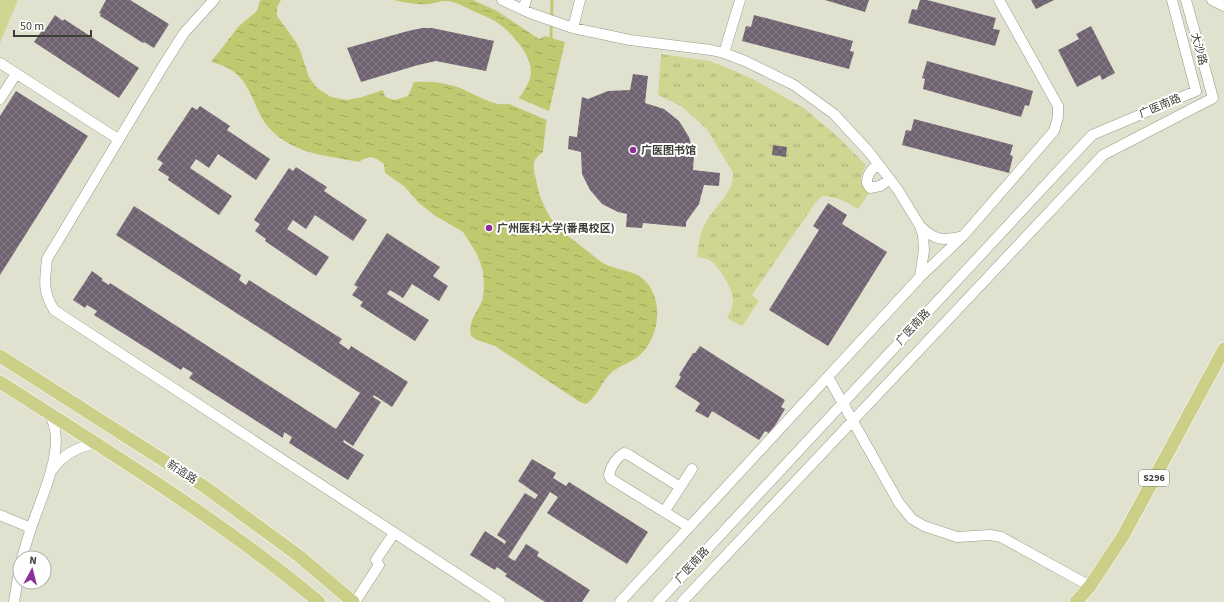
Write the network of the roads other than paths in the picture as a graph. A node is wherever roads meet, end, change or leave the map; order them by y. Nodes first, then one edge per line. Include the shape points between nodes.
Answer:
1 (214, 0) edge
2 (502, 0) edge
3 (580, 0) edge
4 (740, 0) edge
5 (999, 0) edge
6 (1172, 0) edge
7 (1186, 0) edge
8 (1212, 0) edge
9 (1224, 6) edge
10 (526, 8) edge
11 (573, 28) junction
12 (724, 53) junction
13 (0, 63) edge
14 (16, 74) junction
15 (1196, 91) joint
16 (1213, 98) joint
17 (0, 99) edge
18 (118, 139) junction
19 (878, 164) junction
20 (890, 179) junction
21 (920, 226) junction
22 (963, 236) junction
23 (920, 277) junction
24 (1224, 349) edge
25 (0, 356) edge
26 (828, 377) junction
27 (0, 382) edge
28 (47, 412) junction
29 (96, 443) junction
30 (692, 469) dead end
31 (51, 470) junction
32 (680, 487) junction
33 (664, 512) junction
34 (0, 515) edge
35 (689, 527) junction
36 (31, 528) junction
37 (394, 533) junction
38 (24, 550) edge
39 (1090, 586) junction
40 (16, 590) edge
41 (14, 602) edge
42 (319, 602) edge
43 (354, 602) edge
44 (500, 602) edge
45 (620, 602) edge
46 (658, 602) edge
47 (682, 602) edge
48 (1076, 602) edge

1 - 18 street via 184,33
2 - 10 street
3 - 11 street
4 - 12 street
5 - 22 street via 1058,106 1058,117 1054,131
6 - 15 street, 大沙路
7 - 16 street, 大沙路
8 - 9 street
10 - 11 street
11 - 12 street via 630,40
12 - 19 street via 794,85 834,114
13 - 14 street
14 - 17 street
14 - 18 street
15 - 46 street, 广医南路 via 1092,135
16 - 47 street, 广医南路 via 1103,155
18 - 37 street via 47,259 46,297 54,310
19 - 20 street
19 - 20 street via 867,178 870,188 880,186
20 - 21 street
21 - 22 street via 928,235 938,239
21 - 23 street via 924,250
22 - 23 street
23 - 26 street
24 - 39 main road, S296 via 1123,536
25 - 43 main road, 新造路 via 205,487 299,556
26 - 35 street
26 - 39 street via 900,503 912,519 924,526 957,537 1001,537
27 - 28 main road, 新造路
28 - 29 main road, 新造路
28 - 31 street via 53,423 55,439
29 - 31 street via 73,450 59,460
29 - 42 main road, 新造路 via 228,531
30 - 32 street
31 - 36 street
32 - 33 street
32 - 33 street via 624,453 610,469 609,475 612,480
33 - 35 street
34 - 36 street
35 - 45 street
36 - 38 street
37 - 43 street
37 - 44 street
39 - 48 main road, S296
40 - 41 street

